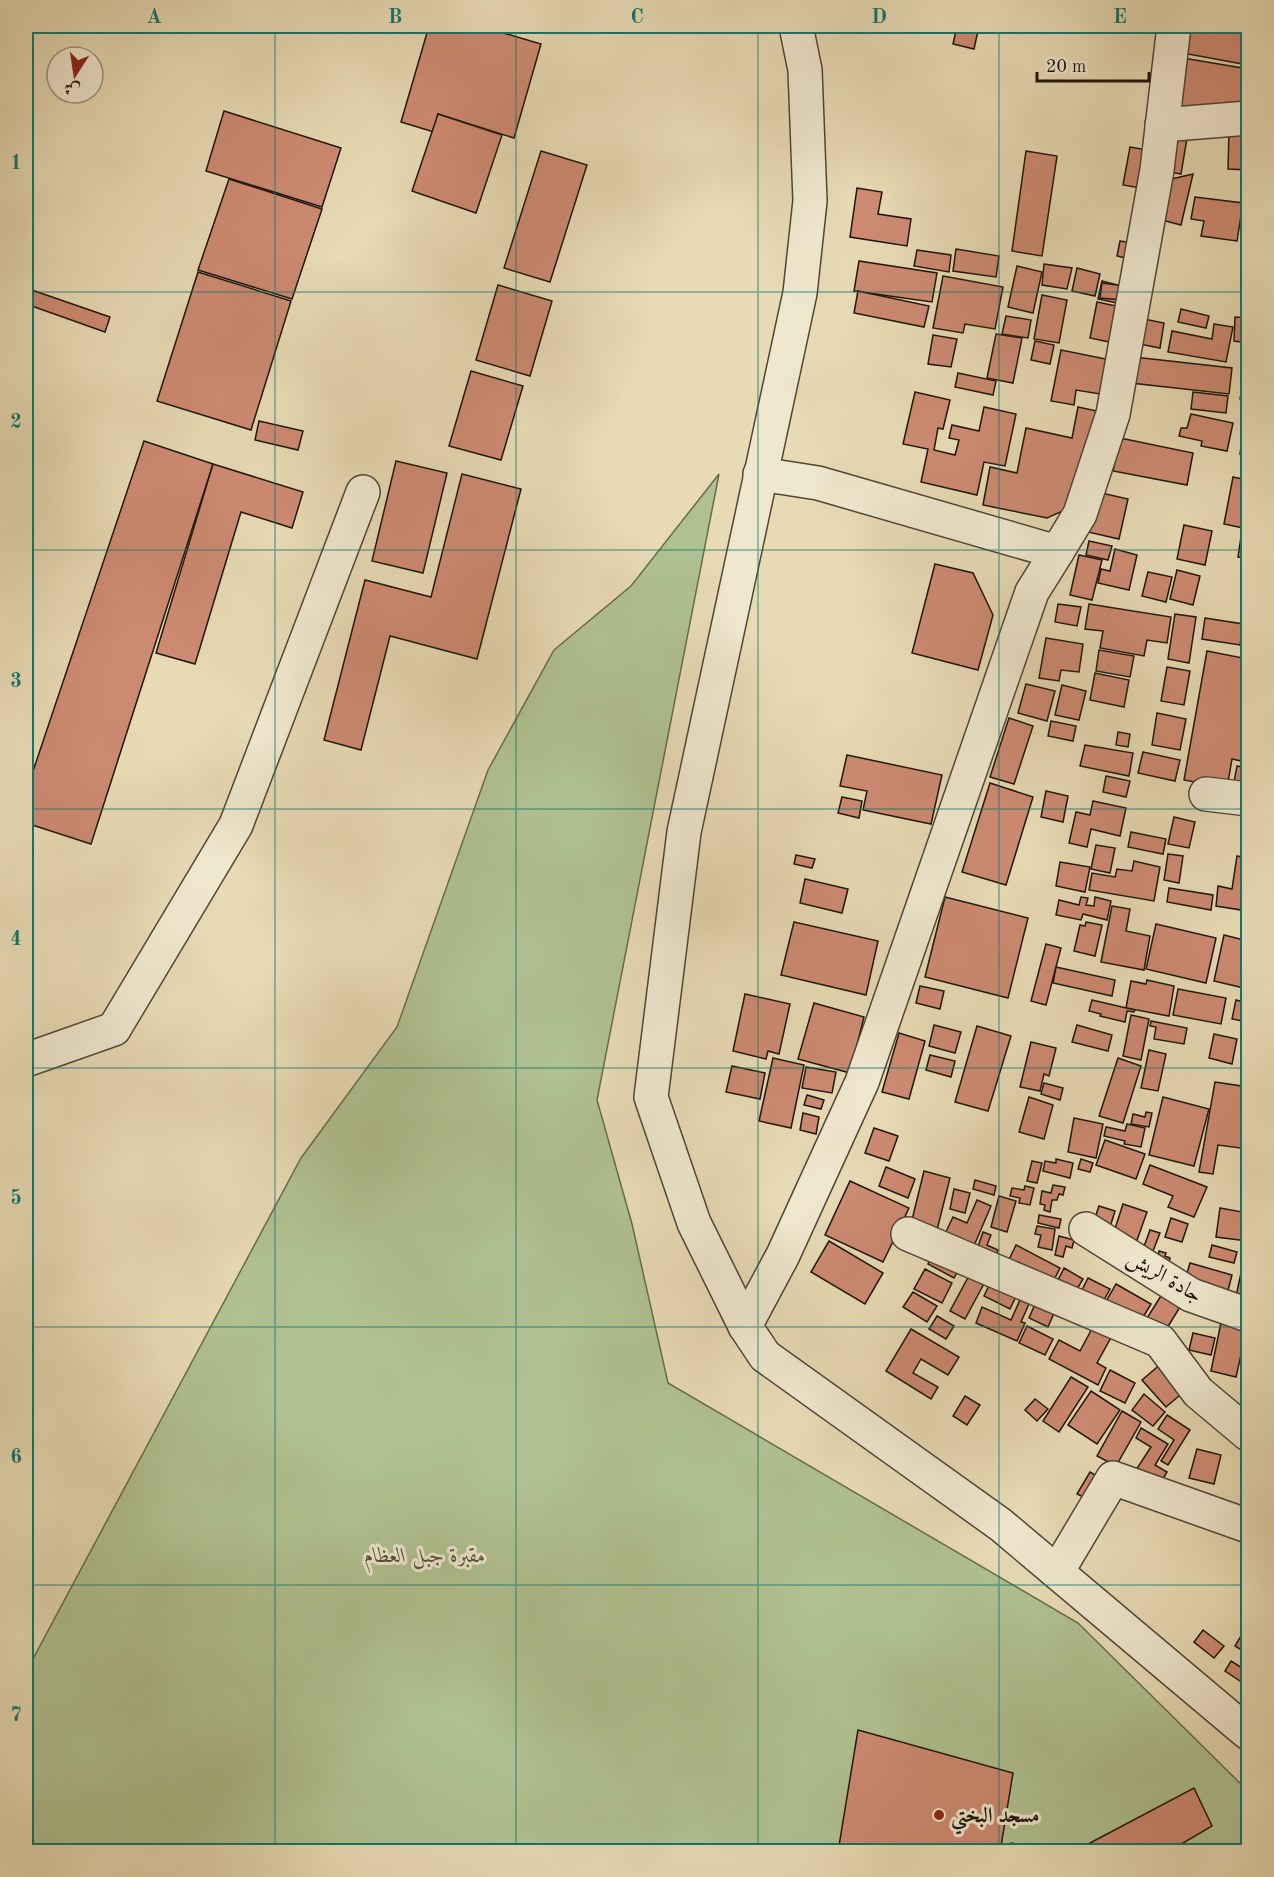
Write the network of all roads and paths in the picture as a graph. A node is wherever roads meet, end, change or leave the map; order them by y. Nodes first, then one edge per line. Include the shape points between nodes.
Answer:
1 (796, 26) edge
2 (1174, 26) edge
3 (1248, 118) edge
4 (1162, 125) junction
5 (760, 474) junction
6 (363, 492) dead end
7 (1057, 552) junction
8 (1206, 795) dead end
9 (1248, 799) edge
10 (26, 1060) edge
11 (1086, 1229) dead end
12 (908, 1234) dead end
13 (1248, 1315) edge
14 (745, 1326) junction
15 (1248, 1434) edge
16 (1248, 1526) edge
17 (1057, 1572) junction
18 (1248, 1733) edge

1 - 5 street via 805,70 810,201 800,293
2 - 4 street
3 - 4 street
4 - 7 street via 1113,414 1080,514
5 - 7 street via 818,483
5 - 14 street via 684,832 651,1097 694,1223
6 - 10 street via 236,825 114,1029
7 - 14 street via 1032,592 862,1082 783,1255
8 - 9 street
11 - 13 street, جادة الريش via 1191,1295
12 - 15 street via 1160,1341 1198,1392
14 - 17 street via 765,1356 1001,1525
16 - 17 street via 1113,1478
17 - 18 street

